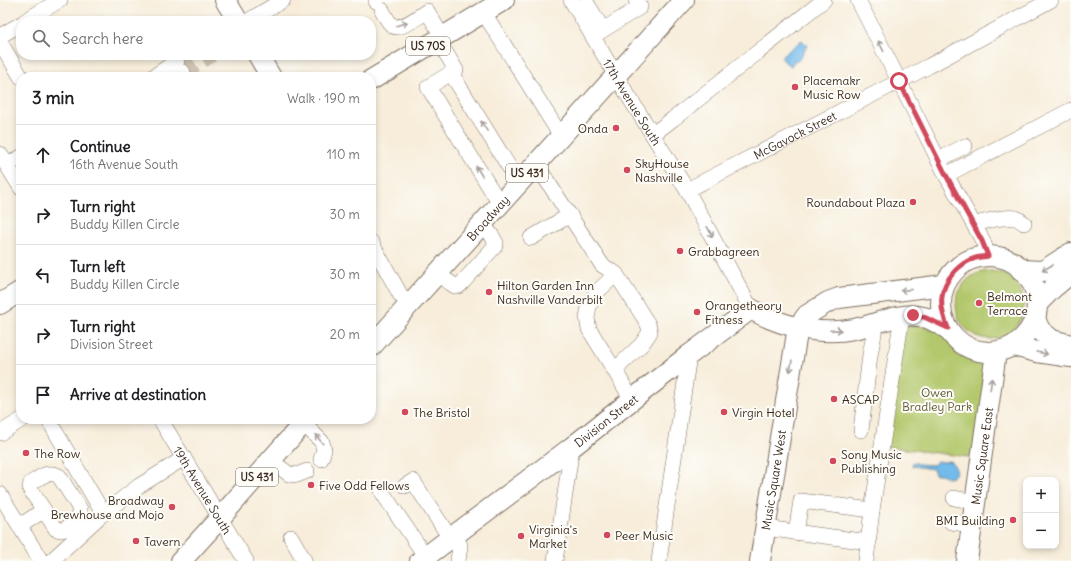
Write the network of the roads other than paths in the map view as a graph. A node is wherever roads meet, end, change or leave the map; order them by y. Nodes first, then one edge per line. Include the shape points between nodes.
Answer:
1 (60, 0) edge
2 (225, 0) edge
3 (283, 0) edge
4 (504, 0) edge
5 (636, 0) edge
6 (684, 0) edge
7 (824, 0) edge
8 (858, 0) edge
9 (1051, 0) edge
10 (580, 2) edge
11 (378, 4) edge
12 (484, 12) junction
13 (33, 16) edge
14 (235, 16) edge
15 (256, 16) edge
16 (16, 27) edge
17 (598, 33) junction
18 (0, 36) edge
19 (441, 39) junction
20 (0, 42) edge
21 (261, 60) edge
22 (18, 72) edge
23 (268, 72) edge
24 (451, 73) junction
25 (616, 75) junction
26 (376, 77) edge
27 (899, 81) junction
28 (1071, 110) edge
29 (653, 134) junction
30 (561, 136) junction
31 (966, 146) dead end
32 (16, 160) edge
33 (938, 160) junction
34 (536, 164) junction
35 (4, 168) edge
36 (946, 175) junction
37 (16, 182) edge
38 (519, 183) junction
39 (687, 190) junction
40 (500, 204) junction
41 (570, 216) junction
42 (1024, 223) dead end
43 (974, 225) junction
44 (531, 238) dead end
45 (376, 251) edge
46 (1071, 253) edge
47 (988, 256) junction
48 (1021, 270) junction
49 (1071, 272) edge
50 (616, 274) junction
51 (944, 285) junction
52 (16, 294) edge
53 (0, 304) edge
54 (410, 304) junction
55 (751, 309) junction
56 (1036, 312) junction
57 (902, 316) junction
58 (876, 323) junction
59 (798, 327) junction
60 (948, 328) junction
61 (376, 341) edge
62 (1071, 345) edge
63 (1005, 349) junction
64 (689, 355) junction
65 (1071, 357) edge
66 (618, 376) junction
67 (632, 400) junction
68 (16, 423) edge
69 (51, 424) edge
70 (163, 424) edge
71 (302, 424) edge
72 (307, 424) edge
73 (861, 430) dead end
74 (0, 433) edge
75 (572, 448) junction
76 (184, 458) junction
77 (321, 459) dead end
78 (271, 461) junction
79 (307, 471) dead end
80 (405, 486) dead end
81 (382, 492) dead end
82 (0, 494) edge
83 (954, 498) dead end
84 (975, 502) junction
85 (44, 510) dead end
86 (872, 510) junction
87 (103, 513) junction
88 (220, 518) junction
89 (950, 522) dead end
90 (972, 525) junction
91 (20, 526) junction
92 (765, 528) junction
93 (796, 533) junction
94 (291, 537) dead end
95 (452, 537) junction
96 (869, 542) junction
97 (423, 559) edge
98 (41, 561) edge
99 (52, 561) edge
100 (181, 561) edge
101 (246, 561) edge
102 (303, 561) edge
103 (458, 561) edge
104 (555, 561) edge
105 (659, 561) edge
106 (760, 561) edge
107 (866, 561) edge
108 (967, 561) edge

1 - 13 street
2 - 14 main road
3 - 15 street
4 - 12 main road, US 70S
5 - 17 street via 640,7
6 - 25 main road, Broadway / US 431
7 - 29 street
27 -> 8 street
9 - 27 street, McGavock Street
10 - 17 street, 17th Avenue South
11 -> 19 street via 390,23 398,27 427,11
12 - 19 main road, US 70S
12 - 30 street
16 - 18 street
17 - 25 street, 17th Avenue South
19 - 24 street via 456,70
19 - 26 main road, US 70S
20 - 22 street
21 - 23 main road
38 -> 24 street
40 -> 24 street via 428,86
25 - 29 street, 17th Avenue South
25 - 30 main road, Broadway / US 431
27 - 33 street
27 - 39 street, McGavock Street
28 - 36 street
29 - 39 street, 17th Avenue South
30 - 34 main road, Broadway / US 431
31 - 33 street
32 - 35 street
33 - 36 street
34 - 38 main road, Broadway / US 431
34 - 41 street
35 - 37 street
36 - 43 street
38 - 40 main road, Broadway / US 431
39 -> 55 street, 17th Avenue South
40 - 54 main road, Broadway / US 431
41 - 44 street
41 - 50 street via 602,264
42 - 43 street via 1017,218 984,221
43 - 47 street
45 - 54 street via 401,296
46 -> 48 main road via 1042,271
47 - 48 main road via 1010,262
47 - 51 main road via 972,259 959,266
48 - 56 main road via 1031,280 1036,292
49 - 56 main road via 1053,288
50 - 66 street via 596,293 589,306 587,318 589,329
50 - 66 street via 648,324 650,332 642,344 619,366
51 -> 59 main road via 839,298 807,315
51 - 60 main road via 941,303
52 - 53 main road
54 - 61 main road, Broadway / US 431
55 - 59 main road via 771,320
55 - 64 main road, Division Street
56 - 62 main road via 1040,330 1052,340
56 - 63 main road via 1030,329 1023,338
57 - 58 main road
57 - 60 main road via 924,317
57 - 86 street
59 -> 58 main road via 820,331 852,330
58 - 73 street
59 -> 92 main road, Music Square West
60 - 63 main road via 966,346 978,351
63 -> 65 main road
84 -> 63 main road, Music Square East
64 - 67 main road, Division Street
64 - 105 street
66 - 67 street
67 - 75 main road, Division Street
68 - 74 street
69 - 87 street
70 - 76 street, 19th Avenue South
71 - 78 main road, US 431
77 -> 72 street via 324,450 322,442
75 - 95 main road, Division Street
75 - 104 street
76 - 87 street via 139,486
76 - 88 street, 19th Avenue South
78 - 79 street via 288,474 297,475
78 - 88 main road, US 431
80 - 95 street via 413,481
81 - 97 street
82 - 91 street
83 - 84 street
84 - 90 main road, Music Square East
85 - 91 street
86 - 93 street via 801,501
86 - 96 street
87 - 99 street
88 - 100 main road, US 431
88 - 101 street, 19th Avenue South
89 - 90 street
90 - 108 main road, Music Square East
91 - 98 street
92 - 93 street
92 - 106 main road, Music Square West
93 - 96 street
94 - 102 street
95 - 97 main road, Division Street
95 - 103 street via 460,545
96 - 107 street

